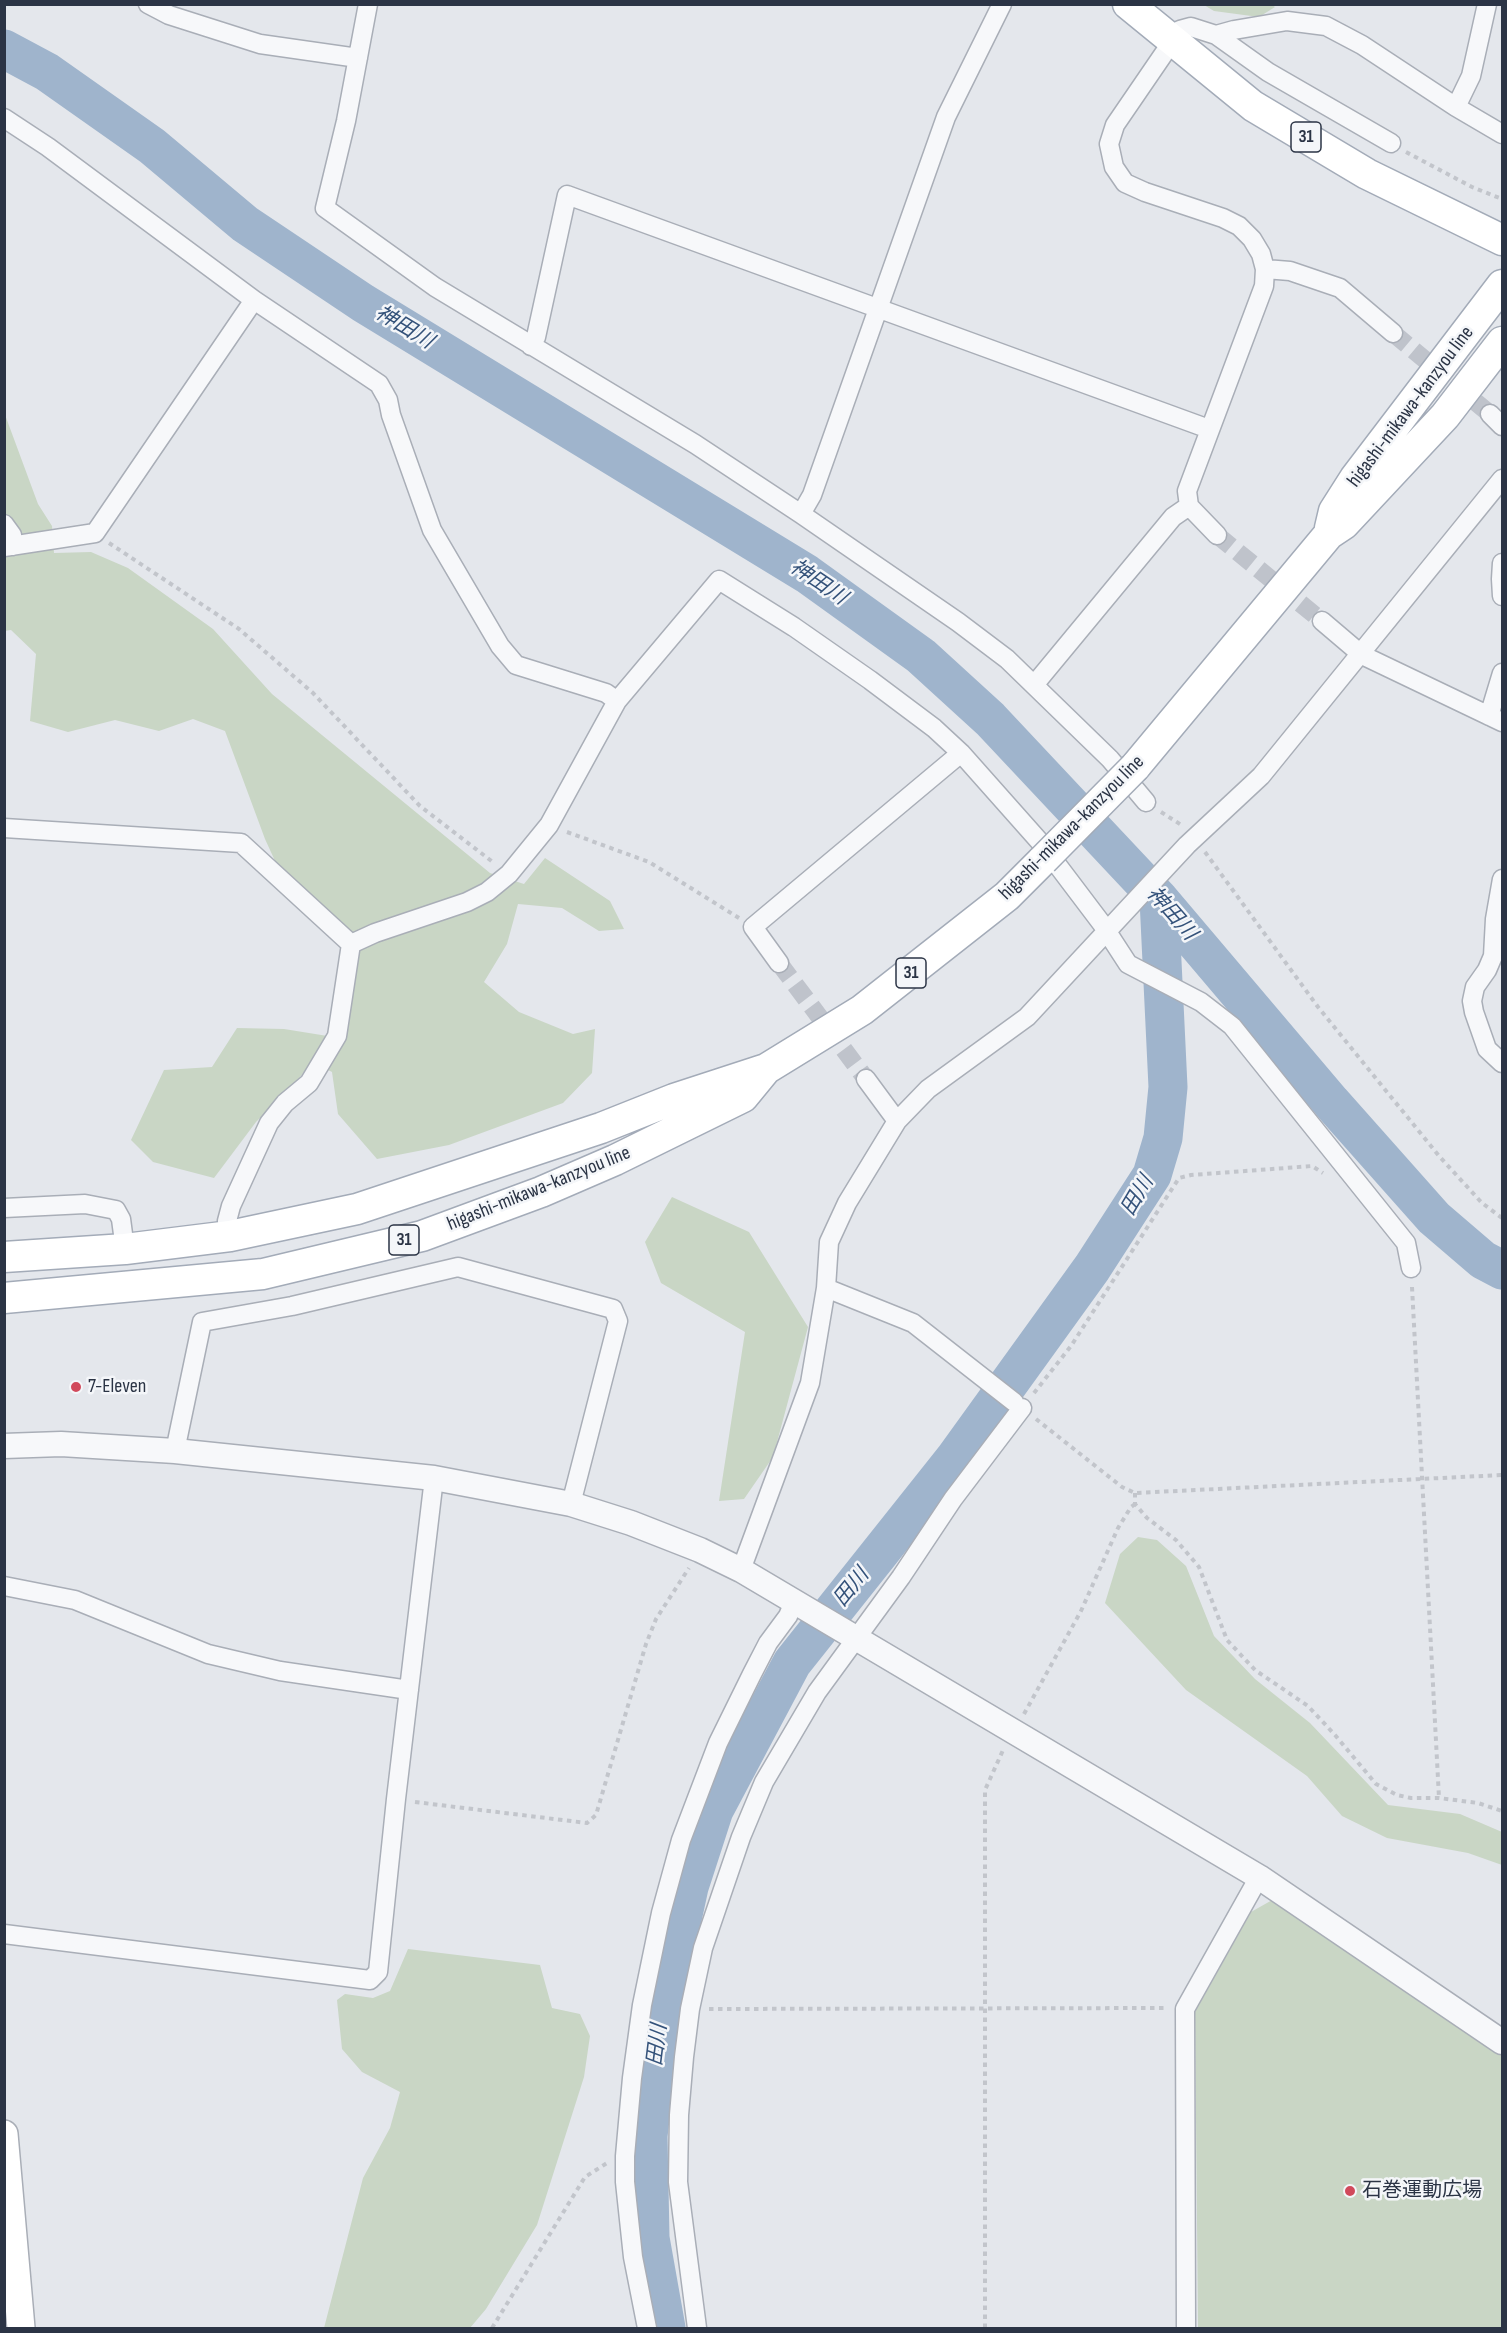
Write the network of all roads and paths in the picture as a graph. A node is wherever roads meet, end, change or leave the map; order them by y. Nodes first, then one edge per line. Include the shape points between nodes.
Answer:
1 (148, 4) edge
2 (368, 4) edge
3 (1002, 4) edge
4 (1128, 4) edge
5 (1487, 4) edge
6 (1216, 35) junction
7 (1173, 42) junction
8 (358, 58) junction
9 (1456, 107) junction
10 (4, 118) edge
11 (1503, 134) edge
12 (1391, 143) joint
13 (1503, 199) edge
14 (1503, 240) edge
15 (1265, 269) junction
16 (1503, 285) edge
17 (254, 300) junction
18 (880, 308) junction
19 (1393, 333) tunnel mouth
20 (1503, 342) edge
21 (531, 346) junction
22 (1209, 429) junction
23 (1502, 483) edge
24 (1189, 506) junction
25 (801, 513) junction
26 (4, 524) edge
27 (95, 533) junction
28 (1329, 534) junction
29 (1217, 535) tunnel mouth
30 (9, 547) edge
31 (1503, 563) edge
32 (1503, 596) edge
33 (1322, 621) tunnel mouth
34 (1362, 655) junction
35 (1503, 673) edge
36 (1034, 685) junction
37 (618, 701) junction
38 (1496, 719) edge
39 (961, 753) junction
40 (1146, 802) joint
41 (549, 825) junction
42 (4, 828) edge
43 (1191, 841) junction
44 (509, 874) junction
45 (1503, 879) edge
46 (753, 927) junction
47 (1107, 932) junction
48 (351, 944) junction
49 (779, 963) tunnel mouth
50 (1503, 1063) edge
51 (766, 1069) junction
52 (866, 1079) tunnel mouth
53 (897, 1121) junction
54 (1329, 1179) dead end
55 (4, 1208) edge
56 (1503, 1218) edge
57 (230, 1236) junction
58 (125, 1249) junction
59 (4, 1257) edge
60 (1411, 1268) joint
61 (826, 1288) junction
62 (4, 1298) edge
63 (1018, 1405) junction
64 (4, 1446) edge
65 (174, 1451) junction
66 (1503, 1475) edge
67 (434, 1478) junction
68 (1422, 1478) junction
69 (1135, 1493) junction
70 (571, 1504) junction
71 (1135, 1504) junction
72 (700, 1550) junction
73 (741, 1570) junction
74 (4, 1586) edge
75 (799, 1605) junction
76 (849, 1634) junction
77 (409, 1690) junction
78 (1014, 1732) junction
79 (1439, 1798) junction
80 (396, 1799) junction
81 (1503, 1811) edge
82 (1260, 1877) junction
83 (4, 1934) edge
84 (690, 2008) junction
85 (985, 2008) junction
86 (1185, 2009) junction
87 (1503, 2042) edge
88 (4, 2134) edge
89 (625, 2156) junction
90 (21, 2328) edge
91 (492, 2328) edge
92 (647, 2328) edge
93 (697, 2328) edge
94 (986, 2328) edge
95 (1186, 2328) edge

1 - 8 street via 260,44
2 - 8 street
3 - 18 street via 946,117
4 - 7 main road, 31
5 - 9 street via 1471,76
6 - 7 street via 1191,27 1180,30
6 - 9 street via 1287,21 1326,26
6 - 12 street via 1268,72
7 - 14 main road, 31 via 1253,106 1367,174
7 - 15 street via 1115,125 1109,144 1113,167 1125,183 1135,188 1239,226 1252,239
8 - 21 street via 325,208 435,287
9 - 11 street
10 - 17 street
12 - 13 path via 1472,187
15 - 19 street via 1290,271 1340,288
15 - 22 street via 1264,286
16 - 28 main road, higashi-mikawa-kanzyou line / 31 via 1355,478 1334,511
17 - 27 street
17 - 37 street via 379,384 388,400 432,530 500,646 516,665 606,693
18 - 21 street via 567,195
18 - 22 street
18 - 25 street via 812,495
20 - 28 main road, higashi-mikawa-kanzyou line / 31 via 1445,416 1344,524
21 - 25 street
22 - 24 street via 1187,491
23 - 34 street
24 - 29 street
24 - 36 street via 1173,517
25 - 36 street via 958,622
26 - 30 street via 12,535
27 - 30 street
27 - 44 path via 239,628 313,693 420,806
28 - 51 main road, higashi-mikawa-kanzyou line / 31, bridge via 1135,766 1007,896 862,1010
31 - 32 street
33 - 34 street
34 - 38 street
34 - 43 street via 1261,776
35 - 38 street
36 - 40 street via 1110,759
37 - 39 street via 719,580 870,680
37 - 41 street
39 - 46 street
39 - 47 street via 1040,842
40 - 43 path via 1180,823
41 - 44 street
41 - 46 path via 649,862
42 - 48 street via 242,843
43 - 47 street
43 - 56 path via 1439,1156 1482,1203
44 - 48 street via 467,902
45 - 50 street via 1493,956 1473,1001 1487,1049
46 - 49 street
47 - 53 street via 1027,1017 928,1089
47 - 60 street via 1128,964 1201,1002 1232,1026 1406,1243
48 - 57 street via 336,1035 309,1083 269,1123 231,1206 227,1221
51 - 57 main road, higashi-mikawa-kanzyou line / 31 via 357,1209
51 - 62 main road, higashi-mikawa-kanzyou line / 31 via 743,1097 615,1160 422,1236 263,1274
52 - 53 street
53 - 61 street via 829,1242
54 - 63 path via 1311,1166 1179,1178 1071,1346
55 - 58 street via 85,1204 116,1210
57 - 58 main road, higashi-mikawa-kanzyou line / 31
58 - 59 main road, higashi-mikawa-kanzyou line / 31
60 - 68 path
61 - 63 street via 913,1323
61 - 73 street via 810,1383
63 - 69 path via 1122,1487
63 - 76 street
64 - 65 street via 61,1444
65 - 67 street
65 - 70 street via 202,1322 292,1306 458,1267 613,1309 618,1321
66 - 68 path
67 - 70 street
67 - 77 street
68 - 69 path
68 - 79 path
69 - 71 path
70 - 72 street
71 - 78 path via 1118,1528 1081,1611
71 - 79 path via 1176,1540 1199,1567 1227,1640 1255,1670 1308,1707 1376,1784 1397,1795
72 - 73 street
72 - 80 path via 653,1627 596,1815 587,1823
73 - 75 street
74 - 77 street via 75,1600 208,1654 280,1671
75 - 76 street
75 - 89 street via 768,1643 717,1743 681,1840 642,2005
76 - 78 street
76 - 84 street via 764,1782 704,1948
77 - 80 street
78 - 82 street
78 - 85 path via 985,1790
79 - 81 path via 1479,1803
80 - 83 street via 378,1972 370,1980
82 - 86 street
82 - 87 street
84 - 85 path
84 - 93 street via 679,2115 678,2182
85 - 86 path
85 - 94 path
86 - 95 street
88 - 90 main road
89 - 91 path via 615,2157 585,2177
89 - 92 street via 633,2257

